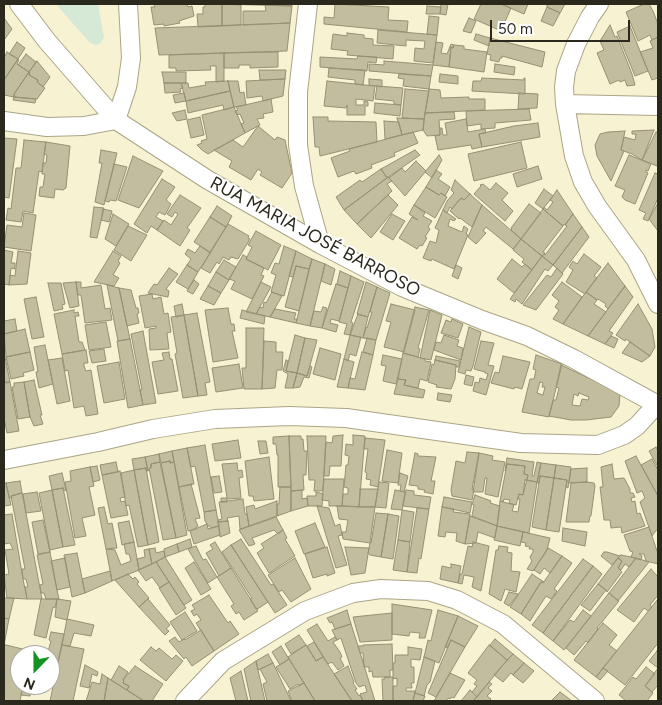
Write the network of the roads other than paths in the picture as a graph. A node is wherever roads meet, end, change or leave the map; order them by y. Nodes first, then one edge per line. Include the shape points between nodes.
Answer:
1 (19, 4) edge
2 (128, 4) edge
3 (308, 4) edge
4 (599, 4) edge
5 (565, 104) junction
6 (658, 106) edge
7 (116, 120) junction
8 (4, 121) edge
9 (320, 244) junction
10 (658, 304) edge
11 (658, 404) edge
12 (4, 460) edge
13 (185, 701) edge
14 (595, 701) edge

1 - 7 street, RUA MARIA JOSÉ BARROSO
2 - 7 street via 130,58 127,87
3 - 9 street via 298,92 298,145 304,186
4 - 5 street via 576,44 566,71
5 - 6 street
5 - 10 street via 574,156 583,182 636,260
7 - 8 street via 84,126 47,127
7 - 9 street, RUA MARIA JOSÉ BARROSO via 208,180
9 - 11 street, RUA MARIA JOSÉ BARROSO via 402,287 527,336
11 - 12 street via 631,431 598,445 521,444 346,418 289,416 215,419
13 - 14 street via 223,661 305,612 353,593 381,589 428,591 457,600 503,624

